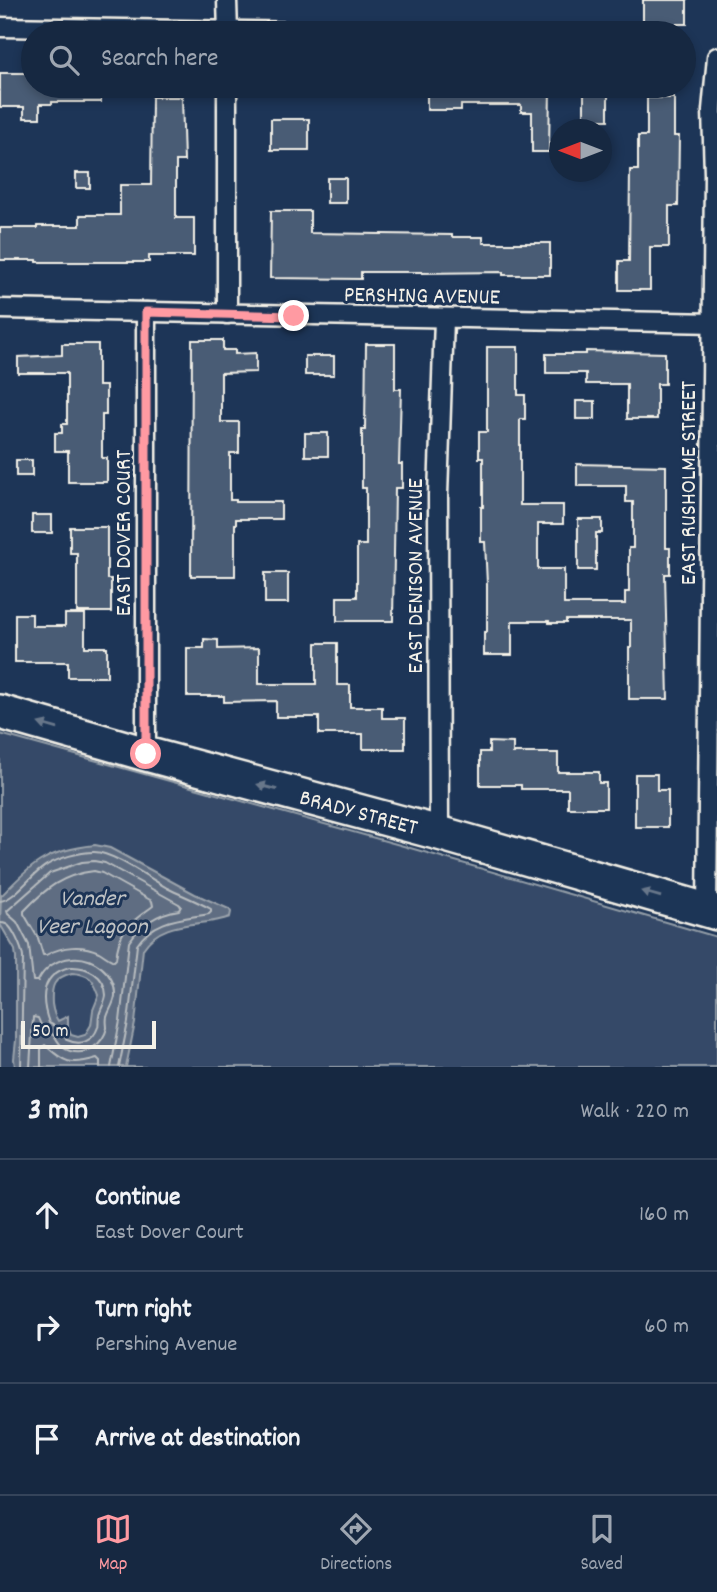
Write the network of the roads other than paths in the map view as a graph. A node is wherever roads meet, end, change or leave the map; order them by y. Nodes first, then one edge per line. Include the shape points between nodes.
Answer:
1 (228, 0) edge
2 (228, 21) edge
3 (0, 27) edge
4 (21, 27) edge
5 (717, 57) edge
6 (227, 98) edge
7 (715, 174) edge
8 (0, 309) edge
9 (146, 312) junction
10 (227, 314) junction
11 (444, 319) junction
12 (715, 324) edge
13 (0, 712) edge
14 (146, 754) junction
15 (439, 833) junction
16 (712, 911) edge

1 - 2 street
3 - 4 street
5 - 7 street, EAST RUSHOLME STREET via 712,110
6 - 10 street
7 - 12 street, EAST RUSHOLME STREET
8 - 9 street, PERSHING AVENUE
9 - 10 street, PERSHING AVENUE
9 - 14 street, EAST DOVER COURT
10 - 11 street, PERSHING AVENUE
11 - 12 street, PERSHING AVENUE
11 - 15 street, EAST DENISON AVENUE via 438,495
12 - 16 street, EAST RUSHOLME STREET
14 -> 13 highway, BRADY STREET
15 -> 14 highway, BRADY STREET
16 -> 15 highway, BRADY STREET

